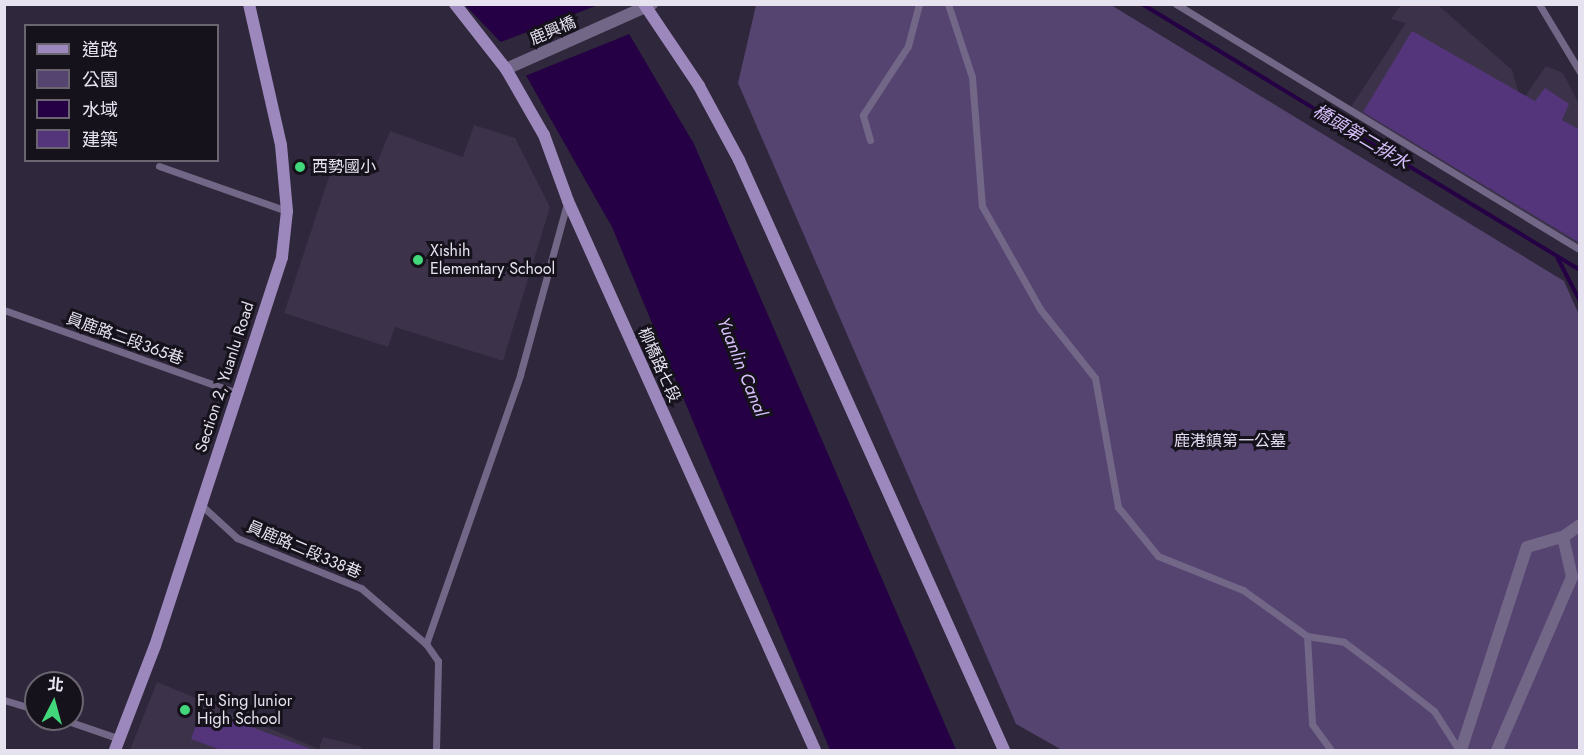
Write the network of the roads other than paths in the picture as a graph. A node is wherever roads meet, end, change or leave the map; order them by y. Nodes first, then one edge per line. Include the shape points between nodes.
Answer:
1 (249, 4) edge
2 (455, 4) edge
3 (919, 4) edge
4 (948, 4) edge
5 (1176, 4) edge
6 (1539, 4) edge
7 (645, 8) edge
8 (1576, 62) edge
9 (511, 67) junction
10 (1580, 72) edge
11 (870, 140) dead end
12 (159, 166) dead end
13 (568, 201) junction
14 (287, 211) junction
15 (1580, 250) edge
16 (4, 310) edge
17 (237, 393) junction
18 (199, 503) junction
19 (1580, 525) edge
20 (1563, 537) junction
21 (1307, 636) junction
22 (426, 644) junction
23 (4, 700) edge
24 (24, 706) edge
25 (84, 729) edge
26 (118, 744) edge
27 (436, 750) edge
28 (815, 750) edge
29 (1004, 750) edge
30 (1330, 750) edge
31 (1460, 750) edge
32 (1497, 750) edge

1 - 14 main road, Section 2, Yuanlu Road via 280,145
2 - 9 main road, 柳橋路七段
3 - 11 lane via 908,46 863,115
4 - 21 lane via 972,77 982,206 1040,309 1095,378 1118,507 1158,556 1243,591
5 - 15 lane
6 - 8 lane
7 - 9 street, 鹿興橋
7 - 29 main road via 699,86 739,160
8 - 10 lane
9 - 13 main road, 柳橋路七段 via 544,135
12 - 14 lane
13 - 22 lane via 520,375
13 - 28 main road, 柳橋路七段
14 - 17 main road, Section 2, Yuanlu Road via 282,257
16 - 17 lane, 員鹿路二段365巷
17 - 18 main road, Section 2, Yuanlu Road
18 - 22 lane, 員鹿路二段338巷 via 237,538 361,588
18 - 26 main road, Section 2, Yuanlu Road via 155,646
19 - 20 street
20 - 31 street via 1527,547
20 - 32 street via 1572,577
21 - 30 lane via 1312,724
21 - 31 lane via 1344,642 1434,711
22 - 27 lane via 438,660
23 - 24 lane
25 - 26 lane

